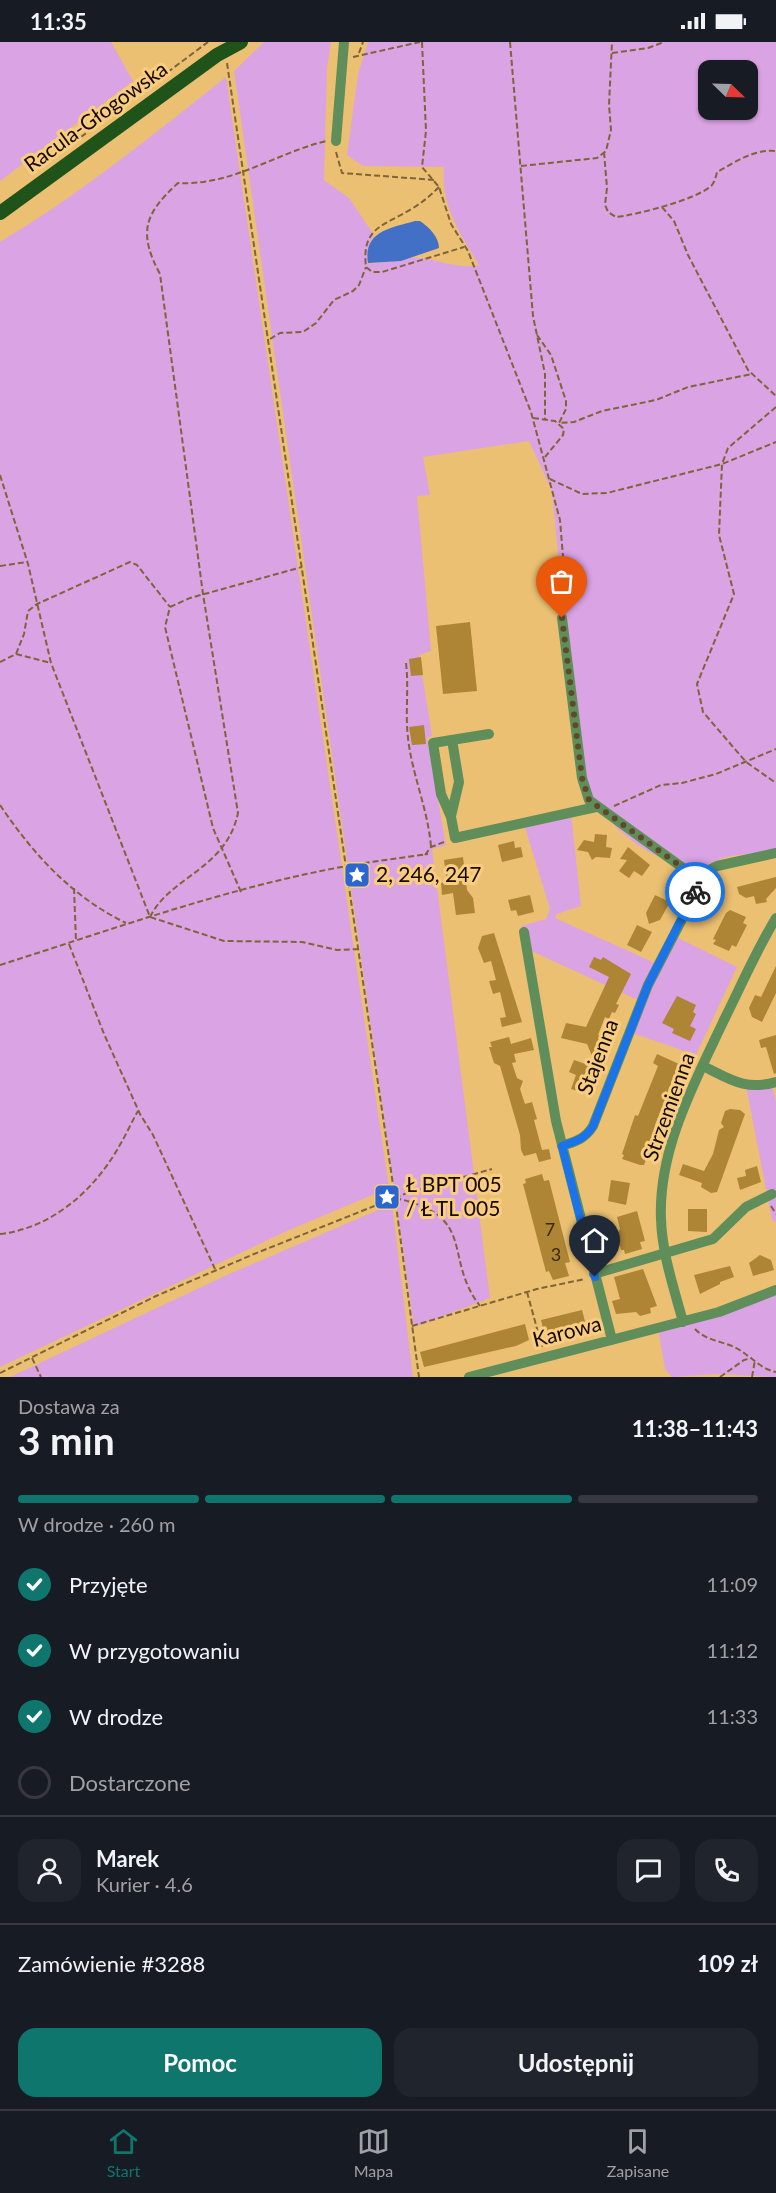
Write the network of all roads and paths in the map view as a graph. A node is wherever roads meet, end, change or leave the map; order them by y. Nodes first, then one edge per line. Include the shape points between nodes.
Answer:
1 (208, 42) edge
2 (241, 42) edge
3 (344, 42) edge
4 (363, 42) edge
5 (421, 42) edge
6 (510, 42) edge
7 (612, 42) edge
8 (664, 42) edge
9 (223, 49) edge
10 (612, 53) junction
11 (358, 55) junction
12 (343, 62) junction
13 (79, 139) dead end
14 (336, 141) junction
15 (776, 151) edge
16 (604, 152) junction
17 (521, 166) junction
18 (245, 171) junction
19 (435, 180) junction
20 (438, 187) junction
21 (662, 207) junction
22 (0, 213) edge
23 (465, 246) junction
24 (366, 267) junction
25 (536, 334) junction
26 (270, 339) junction
27 (752, 374) junction
28 (776, 396) edge
29 (776, 407) edge
30 (533, 418) junction
31 (545, 420) junction
32 (559, 423) junction
33 (776, 442) edge
34 (545, 457) junction
35 (722, 465) junction
36 (0, 475) edge
37 (550, 479) junction
38 (27, 562) junction
39 (0, 566) edge
40 (303, 567) junction
41 (203, 594) junction
42 (37, 604) junction
43 (170, 607) junction
44 (562, 618) joint
45 (16, 654) junction
46 (0, 662) edge
47 (51, 663) junction
48 (406, 663) dead end
49 (489, 734) dead end
50 (452, 740) junction
51 (776, 749) edge
52 (746, 762) junction
53 (776, 783) edge
54 (0, 805) edge
55 (600, 809) junction
56 (451, 817) junction
57 (455, 837) junction
58 (221, 847) junction
59 (431, 847) junction
60 (776, 853) edge
61 (346, 866) junction
62 (701, 881) junction
63 (74, 888) junction
64 (241, 892) junction
65 (150, 917) junction
66 (776, 918) edge
67 (126, 923) junction
68 (524, 932) dead end
69 (76, 941) junction
70 (69, 944) junction
71 (358, 949) junction
72 (0, 965) edge
73 (703, 1066) junction
74 (776, 1082) edge
75 (139, 1112) junction
76 (562, 1146) junction
77 (492, 1169) dead end
78 (772, 1194) dead end
79 (395, 1198) junction
80 (0, 1234) edge
81 (665, 1254) junction
82 (216, 1270) junction
83 (595, 1275) junction
84 (776, 1290) edge
85 (527, 1292) junction
86 (480, 1306) junction
87 (687, 1321) junction
88 (412, 1326) junction
89 (612, 1340) junction
90 (32, 1358) junction
91 (544, 1358) junction
92 (753, 1359) junction
93 (776, 1372) edge
94 (0, 1373) edge
95 (40, 1377) edge
96 (418, 1377) edge
97 (469, 1377) edge
98 (720, 1377) edge
99 (752, 1377) edge

1 - 13 path
2 - 9 main road, Racula-Głogowska
3 - 12 street
4 - 11 path
5 - 11 path
5 - 19 path via 426,131 422,167
6 - 17 path
7 - 10 path
8 - 10 path
9 - 18 path
9 - 22 main road, Racula-Głogowska
10 - 16 path via 611,130
11 - 12 path
12 - 14 street
14 - 18 path via 325,141
14 - 19 path via 342,173
15 - 21 path via 739,158 717,172 714,183 706,189
16 - 17 path via 597,158
16 - 21 path via 608,212 616,217
17 - 25 path
18 - 26 path
18 - 41 path via 225,180 178,183 153,208 147,236 147,250 160,274
19 - 20 path
20 - 23 path via 451,224
20 - 24 path via 412,208 378,226 365,246
21 - 27 path via 674,221 704,288
23 - 24 path via 382,272
23 - 30 path
24 - 26 path via 359,285 334,300 316,323 303,332 280,333
25 - 31 path via 545,374
25 - 32 path via 551,355 566,401
26 - 40 path
27 - 28 path
27 - 32 path via 688,387 656,400
29 - 35 path via 728,448
30 - 31 path
30 - 34 path
31 - 32 path
32 - 34 path via 563,435
33 - 35 path
34 - 37 path
35 - 37 path via 607,493 582,494
35 - 52 path via 719,535 734,594 697,684 703,712
36 - 38 path
37 - 44 path via 560,520
38 - 39 path
38 - 42 path
40 - 41 path
40 - 61 path
41 - 43 path
41 - 58 path via 238,813 234,829
42 - 43 path via 130,562 137,564
42 - 45 path via 28,611
42 - 47 path
43 - 58 path via 165,627 213,828
44 - 55 street via 582,778 589,800
45 - 46 path
45 - 47 path
47 - 65 path
48 - 59 path via 408,737 430,825
49 - 50 street
50 - 56 street via 459,782
50 - 56 street via 433,743 441,794
51 - 52 path
52 - 53 path
52 - 55 path via 716,774 661,785
54 - 63 path via 26,843
55 - 57 street
55 - 62 street
56 - 57 street
57 - 59 path
58 - 64 path
58 - 65 path via 211,861 156,904
59 - 61 path via 426,854
60 - 62 street, Stajenna via 717,866
61 - 64 path
61 - 71 path
62 - 76 street, Stajenna via 648,985 593,1126 580,1140
63 - 67 path via 97,910
63 - 69 path
64 - 65 path
65 - 67 path
65 - 71 path via 224,941 302,942 337,950
66 - 73 street, Strzemienna
67 - 69 path
68 - 76 street, Stajenna
69 - 70 path
70 - 72 path
70 - 75 path
71 - 79 path
73 - 74 street via 742,1085
73 - 81 street, Strzemienna via 675,1133 663,1179 661,1218
75 - 80 path via 121,1145 84,1192 44,1223
75 - 82 path
76 - 83 street, Stajenna
77 - 79 path
78 - 81 street via 746,1207 713,1239
79 - 82 path
79 - 86 path via 419,1203 452,1228 469,1292
79 - 88 path
81 - 83 street
81 - 87 street, Strzemienna
82 - 90 path
83 - 85 path
83 - 89 street, Stajenna
84 - 87 street, Karowa
85 - 86 path
85 - 91 path
86 - 88 path
87 - 89 street, Karowa
87 - 92 path via 699,1333
88 - 96 path
89 - 91 street, Karowa
90 - 94 path
90 - 95 path
91 - 97 street, Karowa
92 - 93 path
92 - 98 path via 744,1360
92 - 99 path

